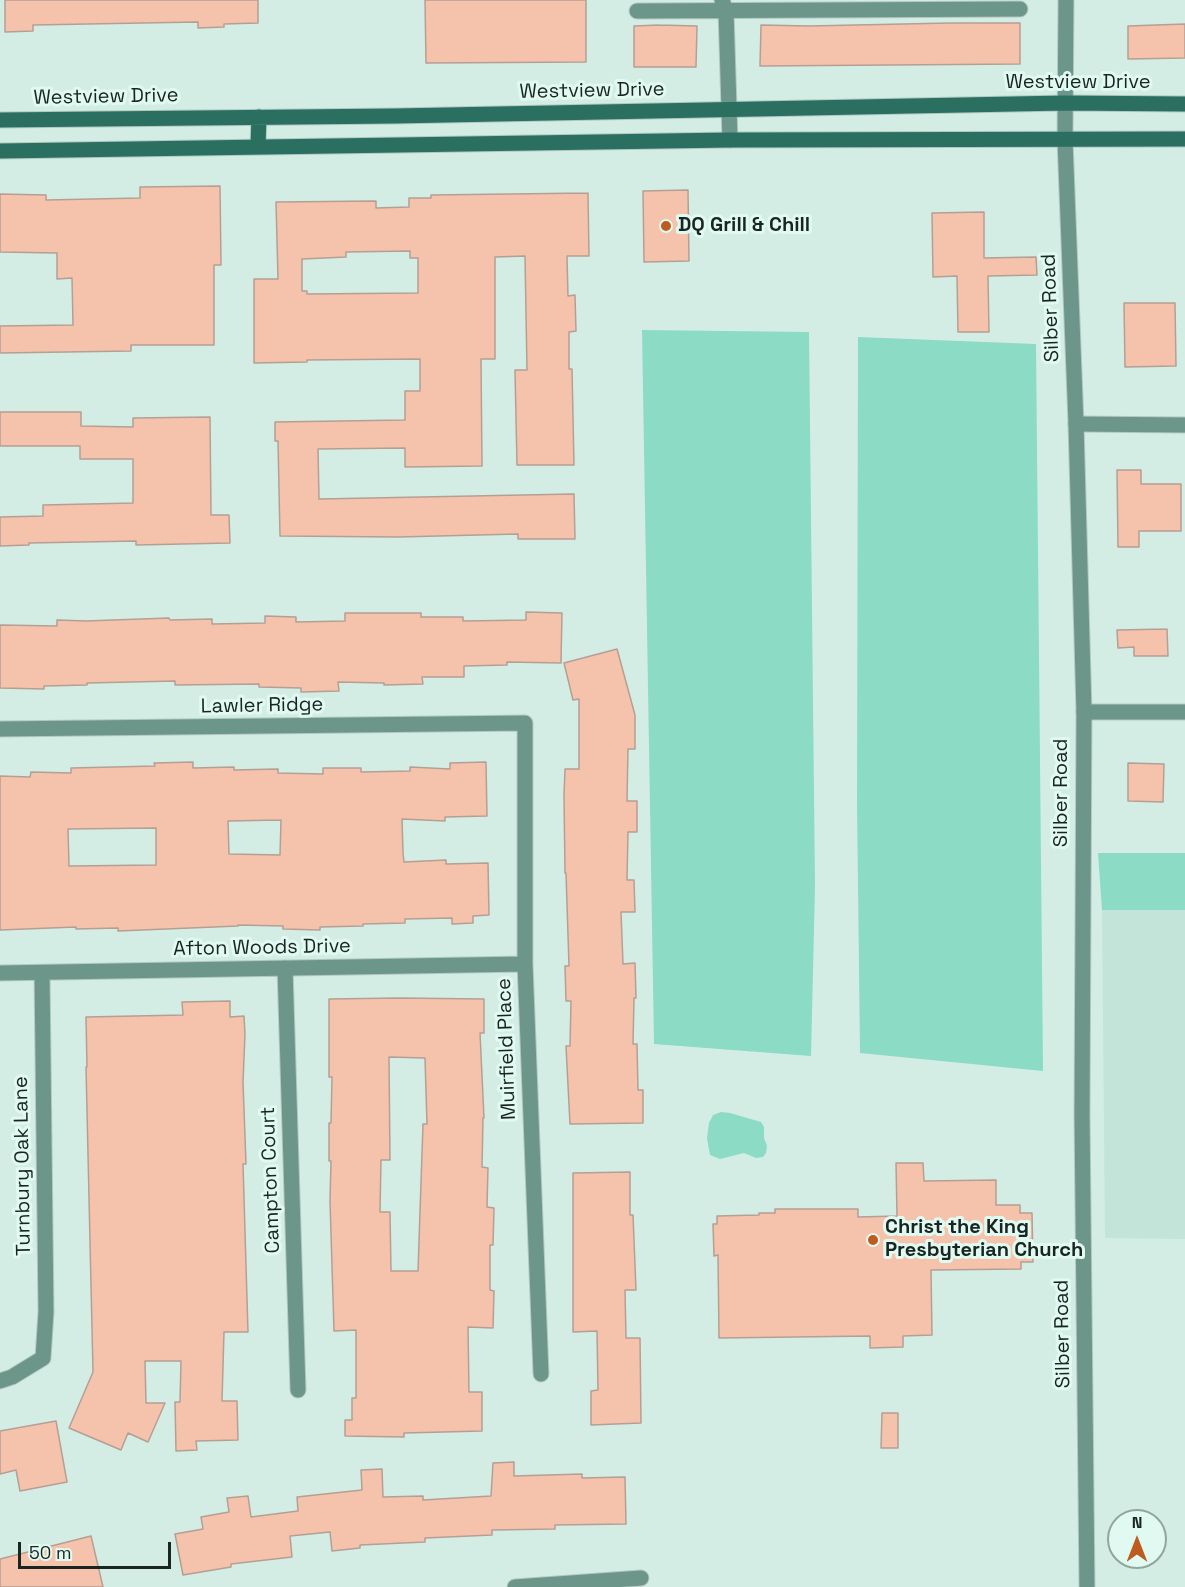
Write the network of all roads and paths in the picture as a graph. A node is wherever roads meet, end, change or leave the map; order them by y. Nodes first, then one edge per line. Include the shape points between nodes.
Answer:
1 (1066, 0) edge
2 (975, 4) edge
3 (724, 5) edge
4 (1020, 9) dead end
5 (637, 11) dead end
6 (1065, 103) junction
7 (1185, 104) edge
8 (729, 110) junction
9 (259, 117) junction
10 (0, 120) edge
11 (1185, 139) edge
12 (730, 140) junction
13 (1065, 140) junction
14 (258, 146) junction
15 (0, 151) edge
16 (1076, 424) junction
17 (1185, 425) edge
18 (1084, 711) junction
19 (1185, 712) edge
20 (525, 723) joint
21 (0, 729) edge
22 (525, 964) junction
23 (285, 969) junction
24 (0, 973) edge
25 (42, 973) junction
26 (541, 1374) dead end
27 (0, 1381) edge
28 (298, 1390) dead end
29 (641, 1578) dead end
30 (515, 1587) edge
31 (1087, 1587) edge

1 - 6 street, Silber Road
2 - 3 street
2 - 4 street
3 - 5 street
3 - 8 street
6 - 7 main road, Westview Drive
6 - 8 main road, Westview Drive
6 - 13 street, Silber Road
8 - 9 main road, Westview Drive
8 - 12 street
9 - 10 main road, Westview Drive
9 - 14 main road
11 - 13 main road
12 - 13 main road
12 - 14 main road
13 - 16 street, Silber Road
14 - 15 main road
16 - 17 street
16 - 18 street, Silber Road
18 - 19 street
18 - 31 street, Silber Road via 1082,1125
20 - 21 street, Lawler Ridge
20 - 22 street, Muirfield Place
22 - 23 street, Afton Woods Drive
22 - 26 street, Muirfield Place
23 - 25 street, Afton Woods Drive
23 - 28 street, Campton Court
24 - 25 street, Afton Woods Drive
25 - 27 street, Turnbury Oak Lane via 46,1312 43,1358
29 - 30 street

